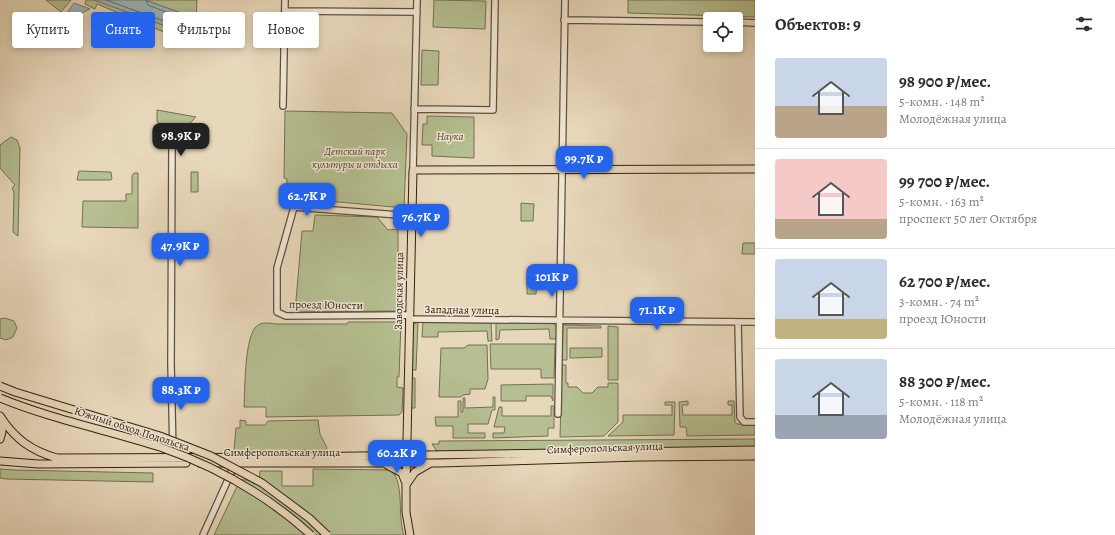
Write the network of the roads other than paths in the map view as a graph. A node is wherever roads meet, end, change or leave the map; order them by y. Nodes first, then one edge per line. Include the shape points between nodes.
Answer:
1 (285, 0) edge
2 (417, 0) edge
3 (495, 0) edge
4 (565, 0) edge
5 (285, 11) junction
6 (416, 12) junction
7 (564, 20) junction
8 (703, 22) edge
9 (743, 22) edge
10 (755, 23) edge
11 (283, 106) dead end
12 (414, 109) junction
13 (172, 144) dead end
14 (755, 169) edge
15 (413, 170) junction
16 (563, 171) junction
17 (412, 216) junction
18 (409, 317) junction
19 (560, 321) junction
20 (738, 322) junction
21 (755, 322) edge
22 (0, 386) edge
23 (0, 398) edge
24 (558, 414) dead end
25 (0, 417) edge
26 (755, 422) edge
27 (0, 439) edge
28 (755, 450) edge
29 (755, 456) edge
30 (407, 459) junction
31 (0, 461) edge
32 (173, 461) junction
33 (233, 463) junction
34 (370, 463) junction
35 (439, 463) junction
36 (406, 485) junction
37 (204, 535) edge
38 (311, 535) edge
39 (327, 535) edge
40 (410, 535) edge

1 - 5 street
2 - 6 street, Заводская улица
3 - 12 street via 493,110
4 - 7 street
5 - 6 street
5 - 11 street
6 - 12 street, Заводская улица
7 - 8 street
7 - 16 street
9 - 10 street
12 - 15 street, Заводская улица
13 - 32 street
14 - 16 main road
15 - 16 main road
15 - 17 main road, Заводская улица
16 - 19 street
17 - 18 main road, Заводская улица
17 - 18 street, проезд Юности via 294,207 278,268 277,312 286,316
18 - 19 street, Западная улица
18 - 30 main road, Заводская улица
19 - 20 street, Западная улица
19 - 24 street
20 - 21 street, Западная улица
20 - 26 street via 740,417 744,422
22 - 39 main road, Южный обход Подольска, bridge via 160,436 211,456 262,483 309,518
23 - 38 main road, Южный обход Подольска, bridge via 161,448 207,467 257,493
25 - 27 main road
25 - 32 main road, Симферопольская улица via 19,440 41,454 57,458
28 - 30 main road, Симферопольская улица
29 - 35 main road, Симферопольская улица
30 - 32 main road, Симферопольская улица
30 - 34 main road, Симферопольская улица
30 - 35 main road, Симферопольская улица
30 - 36 main road, Заводская улица
31 - 32 main road, Симферопольская улица via 38,464
32 - 33 main road, Симферопольская улица
33 - 34 main road, Симферопольская улица
33 - 37 street
34 - 36 main road via 397,469 402,473
35 - 36 main road via 425,465 415,472
36 - 40 main road, Заводская улица via 406,512

